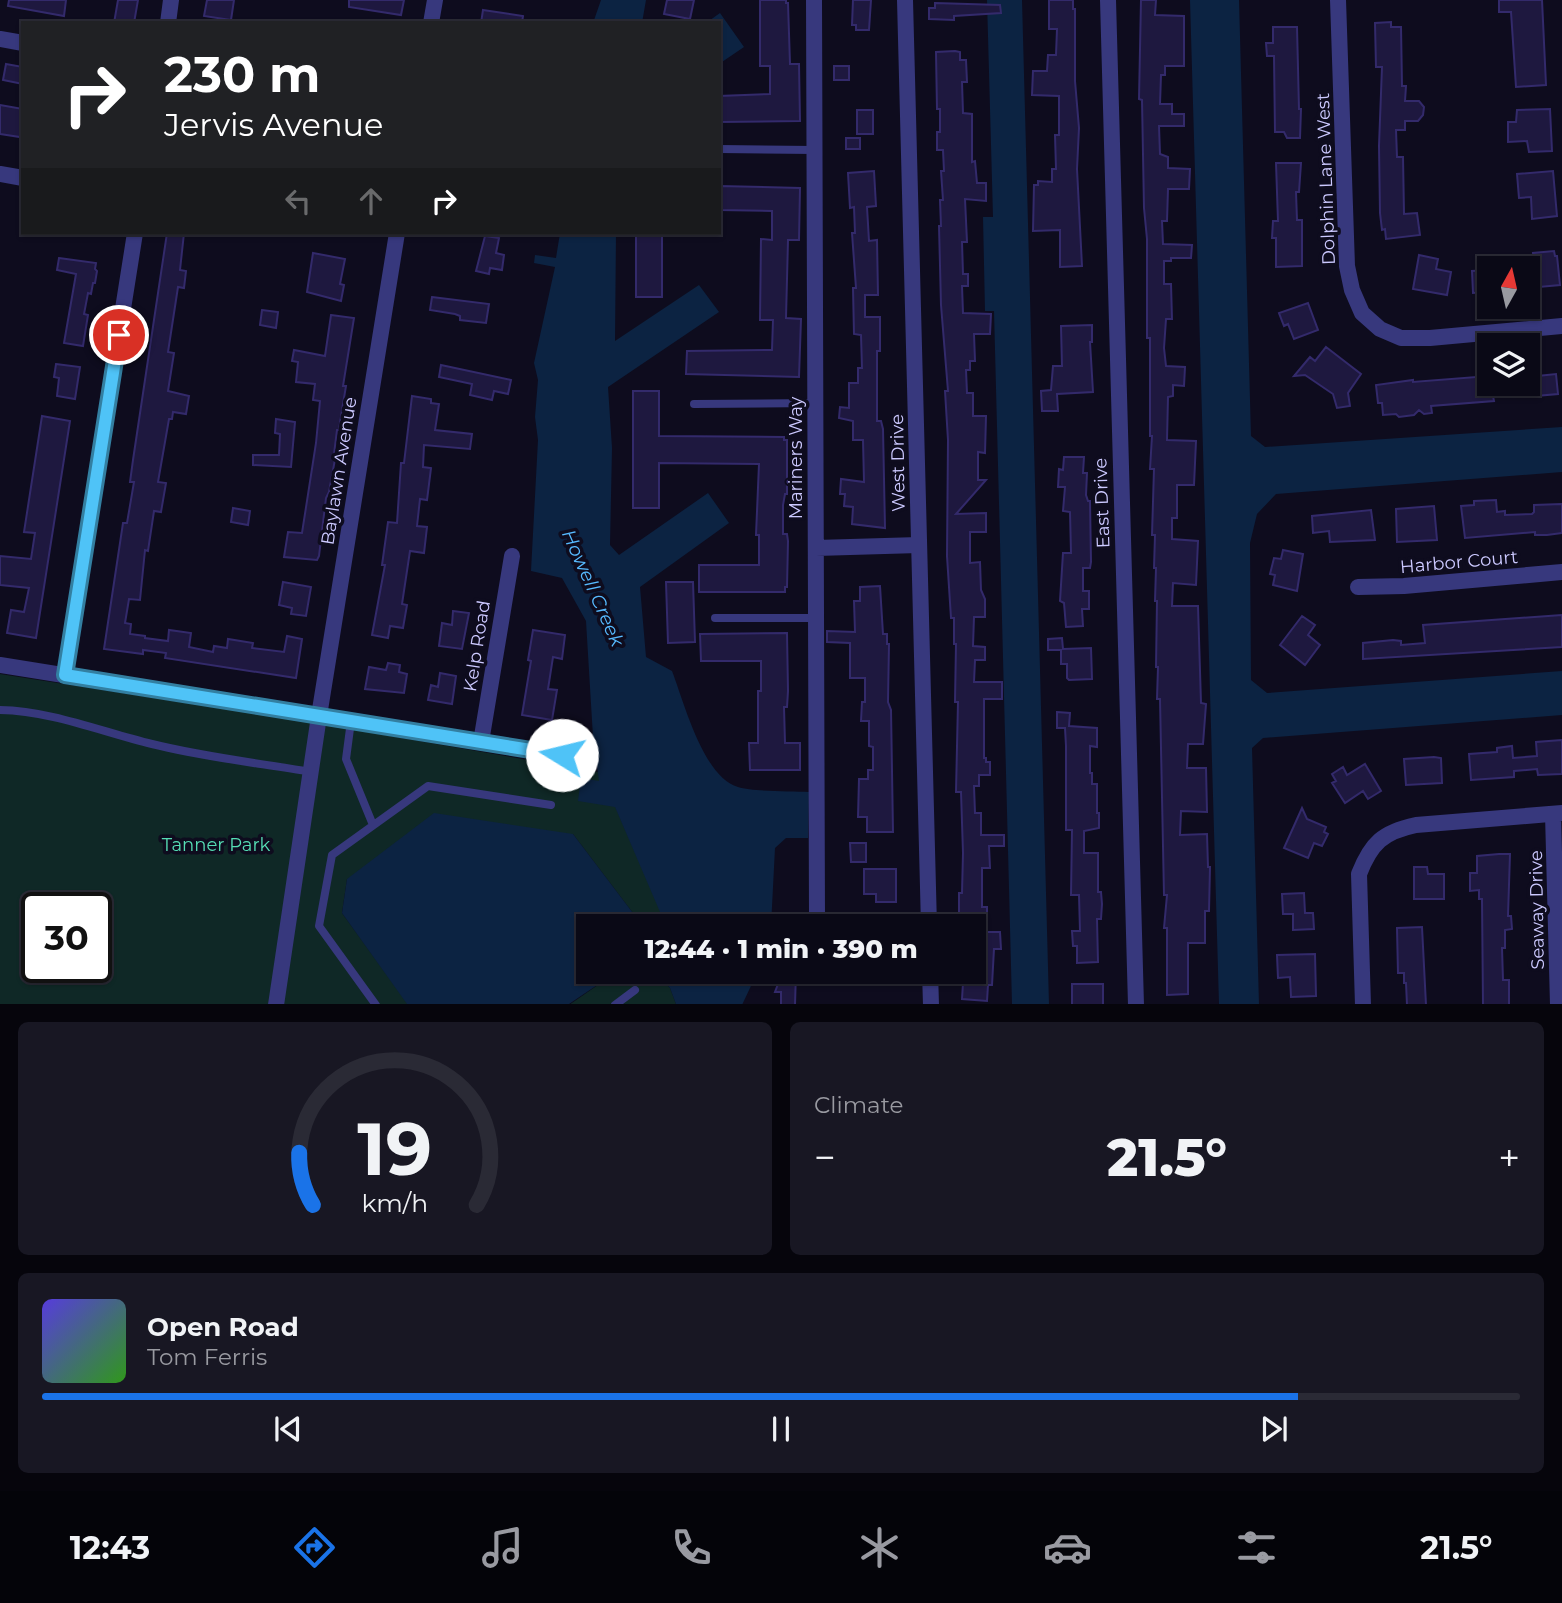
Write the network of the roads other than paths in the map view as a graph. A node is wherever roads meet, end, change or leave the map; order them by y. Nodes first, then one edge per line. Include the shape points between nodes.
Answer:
1 (171, 0) edge
2 (435, 0) edge
3 (814, 0) edge
4 (905, 0) edge
5 (1108, 0) edge
6 (1338, 0) edge
7 (167, 21) edge
8 (431, 21) edge
9 (0, 39) edge
10 (21, 43) edge
11 (721, 149) edge
12 (815, 150) junction
13 (0, 174) edge
14 (21, 178) edge
15 (135, 235) edge
16 (397, 235) edge
17 (1562, 326) edge
18 (816, 403) junction
19 (694, 404) dead end
20 (919, 545) junction
21 (816, 548) junction
22 (512, 556) dead end
23 (1562, 572) edge
24 (1358, 587) dead end
25 (715, 618) dead end
26 (816, 618) junction
27 (0, 665) edge
28 (65, 675) junction
29 (0, 710) edge
30 (319, 716) junction
31 (351, 721) junction
32 (481, 742) junction
33 (562, 755) dead end
34 (311, 772) junction
35 (551, 806) dead end
36 (1557, 814) edge
37 (373, 825) junction
38 (817, 914) edge
39 (929, 914) edge
40 (930, 984) edge
41 (635, 990) dead end
42 (276, 1004) edge
43 (376, 1004) edge
44 (615, 1004) edge
45 (931, 1004) edge
46 (1136, 1004) edge
47 (1363, 1004) edge
48 (1558, 1004) edge

1 - 7 street
2 - 8 street
3 - 12 street, Mariners Way
4 - 20 street, West Drive
5 - 46 street, East Drive
6 - 17 street, Dolphin Lane West via 1347,266 1362,313 1380,329 1401,338
9 - 10 street
11 - 12 lane
12 - 18 street, Mariners Way
13 - 14 street
15 - 28 street
16 - 30 street, Baylawn Avenue
18 - 19 lane
18 - 21 street, Mariners Way
20 - 21 street
20 - 39 street, West Drive
21 - 26 street, Mariners Way
22 - 32 street, Kelp Road
23 - 24 street, Harbor Court
25 - 26 lane
26 - 38 street, Mariners Way
27 - 28 street
28 - 30 street
29 - 34 lane
30 - 31 street
30 - 34 street
31 - 32 street
31 - 37 lane via 346,759
32 - 33 street
34 - 42 street
35 - 37 lane via 428,786
36 - 47 street via 1416,825 1379,839 1359,874
36 - 48 street, Seaway Drive
37 - 43 lane via 331,855 320,926
40 - 45 street
41 - 44 lane

